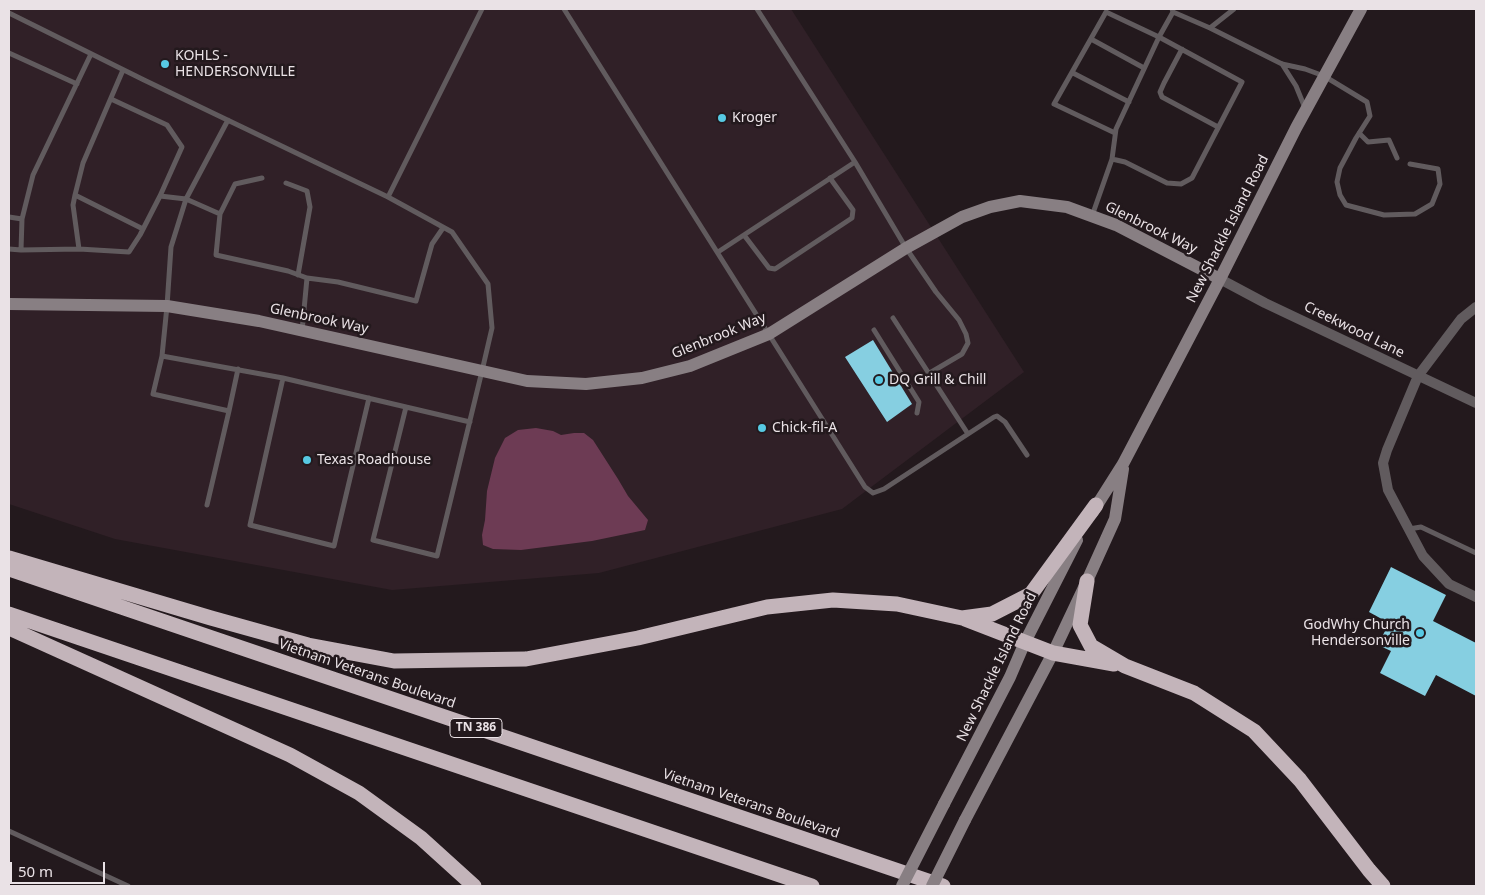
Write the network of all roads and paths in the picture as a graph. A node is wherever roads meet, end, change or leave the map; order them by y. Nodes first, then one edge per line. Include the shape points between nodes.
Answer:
1 (482, 9) edge
2 (564, 9) edge
3 (757, 9) edge
4 (1234, 9) edge
5 (1362, 9) edge
6 (1173, 10) edge
7 (9, 13) edge
8 (1210, 28) junction
9 (1159, 37) junction
10 (1091, 40) junction
11 (1182, 49) junction
12 (9, 53) edge
13 (91, 54) junction
14 (1282, 64) junction
15 (1144, 68) junction
16 (123, 70) junction
17 (1072, 73) junction
18 (1324, 76) junction
19 (78, 84) junction
20 (111, 99) junction
21 (1129, 102) junction
22 (1306, 110) junction
23 (228, 120) junction
24 (1218, 127) junction
25 (1116, 133) junction
26 (1359, 133) junction
27 (1397, 158) dead end
28 (1112, 159) junction
29 (855, 162) junction
30 (1410, 164) dead end
31 (262, 178) dead end
32 (830, 178) junction
33 (286, 183) dead end
34 (75, 195) junction
35 (160, 196) junction
36 (388, 196) junction
37 (186, 199) junction
38 (220, 214) junction
39 (1091, 216) junction
40 (9, 217) edge
41 (22, 220) junction
42 (444, 228) junction
43 (143, 229) junction
44 (744, 234) junction
45 (906, 248) junction
46 (9, 249) edge
47 (79, 249) junction
48 (21, 250) junction
49 (718, 252) junction
50 (298, 275) junction
51 (308, 278) junction
52 (1220, 279) junction
53 (9, 304) edge
54 (168, 306) junction
55 (1476, 308) edge
56 (893, 318) dead end
57 (874, 330) dead end
58 (302, 331) junction
59 (769, 334) junction
60 (162, 356) junction
61 (238, 369) junction
62 (482, 371) junction
63 (928, 374) junction
64 (1418, 376) junction
65 (283, 378) junction
66 (369, 398) junction
67 (1476, 403) edge
68 (406, 407) junction
69 (229, 411) junction
70 (917, 413) dead end
71 (470, 422) junction
72 (968, 434) junction
73 (1027, 455) dead end
74 (1123, 464) junction
75 (207, 505) dead end
76 (1096, 505) junction
77 (1408, 529) junction
78 (1476, 553) edge
79 (9, 558) edge
80 (9, 569) edge
81 (1087, 581) junction
82 (1476, 596) edge
83 (9, 614) edge
84 (962, 618) junction
85 (9, 628) edge
86 (1025, 642) junction
87 (1053, 653) junction
88 (1126, 666) junction
89 (9, 832) edge
90 (128, 886) edge
91 (474, 886) edge
92 (812, 886) edge
93 (902, 886) edge
94 (932, 886) edge
95 (943, 886) edge
96 (1383, 886) edge

1 - 36 lane
2 - 49 lane
3 - 29 lane
4 - 8 lane
5 - 18 main road, New Shackle Island Road
6 - 8 lane
6 - 9 lane
7 - 13 lane
8 - 14 lane
9 - 10 lane via 1106,12
9 - 11 lane
9 - 15 lane
10 - 15 lane
10 - 17 lane
11 - 24 lane via 1160,92 1162,97
11 - 24 lane via 1242,82
12 - 19 lane
13 - 16 lane
13 - 19 lane
14 - 18 lane
14 - 22 lane
15 - 21 lane
16 - 20 lane
16 - 23 lane
17 - 21 lane
17 - 25 lane via 1054,104
18 - 22 main road, New Shackle Island Road
18 - 26 lane via 1367,102 1370,116
19 - 41 lane via 33,175
20 - 34 lane via 83,163
20 - 35 lane via 167,125 182,147
21 - 25 lane
22 - 52 main road, New Shackle Island Road
23 - 36 lane
23 - 37 lane
24 - 28 lane via 1192,178 1180,184 1167,183 1126,162
25 - 28 lane
26 - 27 lane via 1368,142 1389,140
26 - 30 lane via 1340,168 1337,182 1346,205 1384,215 1415,214 1432,204 1440,184 1438,169
28 - 39 lane
29 - 32 lane
29 - 45 lane
31 - 38 lane via 235,184
32 - 44 lane
32 - 44 lane via 853,210 852,218 775,269 769,268
33 - 50 lane via 307,191 310,206
34 - 43 lane
34 - 47 lane via 73,205
35 - 37 lane
35 - 43 lane
36 - 42 lane
37 - 38 lane
37 - 54 lane via 171,247
38 - 50 lane via 216,255
39 - 45 main road, Glenbrook Way via 1067,207 1020,202 962,216
39 - 52 main road, Glenbrook Way via 1116,225
40 - 41 lane
41 - 48 lane
42 - 51 lane via 432,244 416,302 338,282
42 - 62 lane via 452,232 488,284 492,328
43 - 47 lane via 129,252
44 - 49 lane
45 - 59 main road, Glenbrook Way
45 - 63 lane via 959,320 968,342 962,354
46 - 48 lane
47 - 48 lane
49 - 59 lane
50 - 51 lane
51 - 58 lane
52 - 64 street, Creekwood Lane
52 - 74 main road, New Shackle Island Road
53 - 54 main road, Glenbrook Way
54 - 58 main road, Glenbrook Way
54 - 60 lane
55 - 64 street via 1461,320
56 - 63 lane
57 - 70 lane via 919,402
58 - 62 main road, Glenbrook Way
59 - 62 main road, Glenbrook Way via 690,366 642,378 576,384 527,381
59 - 72 lane via 865,487 874,493
60 - 61 lane
60 - 69 lane via 153,394
61 - 65 lane
61 - 69 lane
62 - 71 lane
63 - 72 lane
64 - 67 street, Creekwood Lane
64 - 77 street via 1383,463 1388,490
65 - 66 lane
65 - 66 lane via 250,525 334,546
66 - 68 lane
68 - 71 lane
68 - 71 lane via 373,540 437,556
69 - 75 lane
72 - 73 lane via 997,416 1006,422
74 - 76 main road, New Shackle Island Road
74 - 81 main road, New Shackle Island Road via 1115,519
76 - 84 highway via 1031,594 992,614
76 - 86 main road, New Shackle Island Road
77 - 78 lane via 1422,527
77 - 82 street via 1423,556 1449,584
79 - 84 highway via 308,645 394,661 526,659 638,638 767,607 833,600 897,604
80 - 95 highway, Vietnam Veterans Boulevard / TN 386
81 - 87 main road, New Shackle Island Road
81 - 88 highway via 1080,625 1090,646
83 - 92 highway
84 - 86 highway
85 - 91 highway via 290,755 359,793 421,838
86 - 87 highway
86 - 93 main road, New Shackle Island Road, bridge
87 - 88 highway
87 - 94 main road, New Shackle Island Road, bridge
88 - 96 highway via 1194,693 1254,731 1300,780
89 - 90 lane

